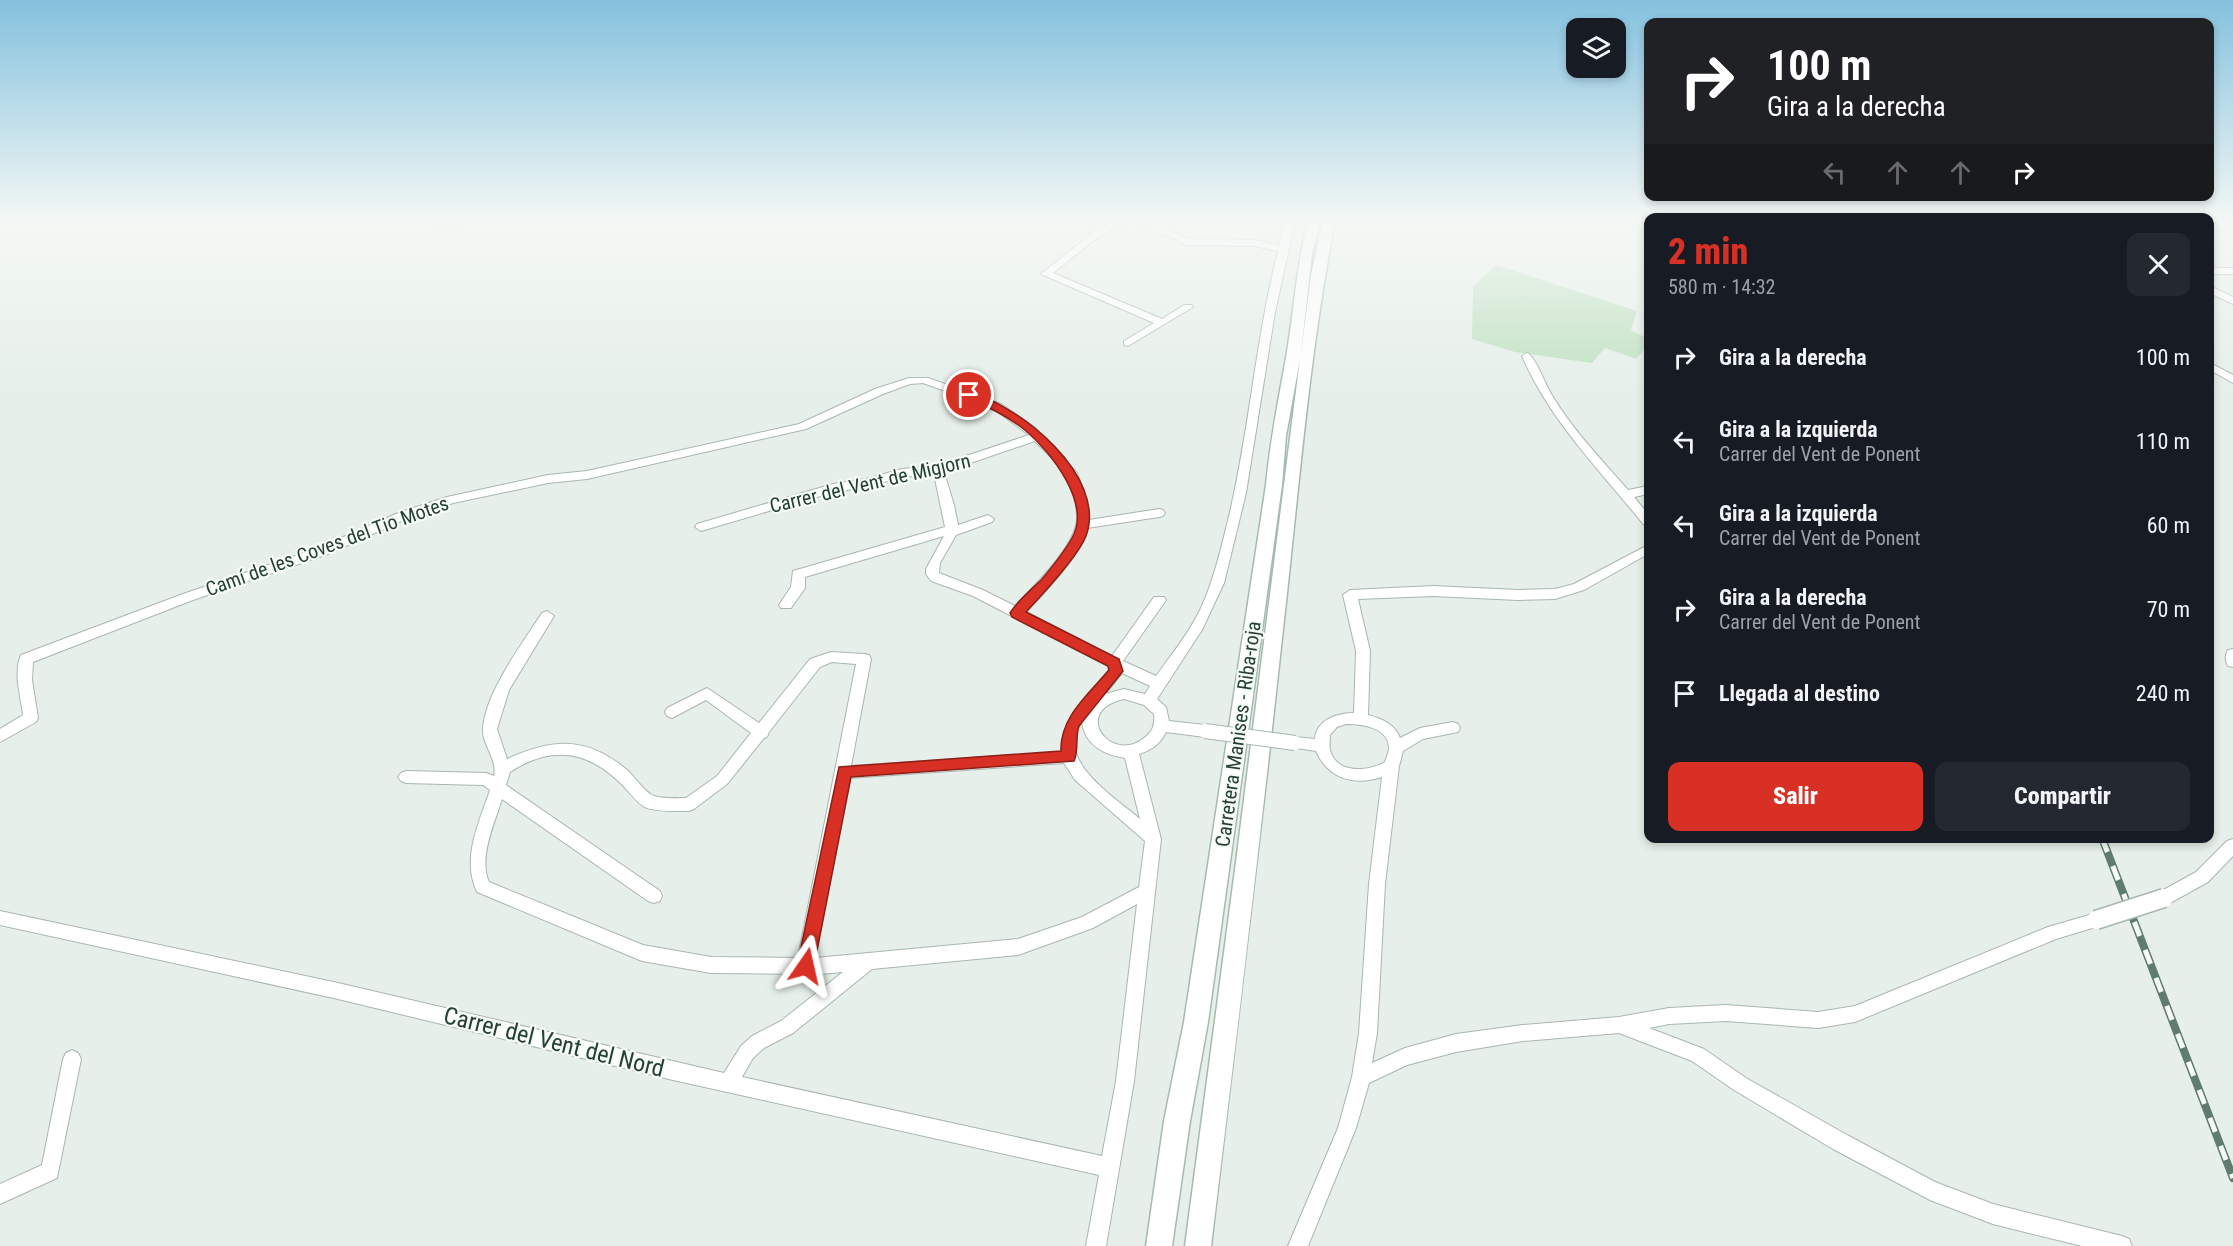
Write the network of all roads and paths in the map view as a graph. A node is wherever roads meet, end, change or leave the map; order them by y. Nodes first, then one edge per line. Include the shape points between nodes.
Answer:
1 (1061, 280) edge
2 (1275, 280) edge
3 (1303, 280) edge
4 (1317, 280) edge
5 (2214, 291) edge
6 (2233, 301) edge
7 (1188, 307) dead end
8 (1161, 322) junction
9 (1128, 343) dead end
10 (1527, 356) dead end
11 (2214, 368) edge
12 (2233, 380) edge
13 (1038, 436) junction
14 (937, 470) junction
15 (1644, 491) edge
16 (1626, 494) junction
17 (1159, 513) dead end
18 (1644, 517) edge
19 (988, 519) dead end
20 (1083, 525) junction
21 (701, 527) dead end
22 (951, 530) junction
23 (1644, 551) edge
24 (1159, 600) dead end
25 (786, 605) dead end
26 (1017, 613) junction
27 (547, 616) dead end
28 (2233, 654) edge
29 (2233, 662) edge
30 (1114, 663) junction
31 (1157, 683) junction
32 (1149, 700) junction
33 (672, 712) dead end
34 (1361, 718) junction
35 (1163, 726) junction
36 (1452, 728) dead end
37 (762, 733) junction
38 (0, 736) edge
39 (1321, 746) junction
40 (1397, 747) junction
41 (1131, 751) junction
42 (1068, 757) junction
43 (1391, 766) junction
44 (502, 769) junction
45 (844, 772) junction
46 (406, 777) dead end
47 (500, 788) junction
48 (1153, 839) junction
49 (2233, 846) edge
50 (1147, 891) junction
51 (654, 896) dead end
52 (0, 918) edge
53 (869, 961) junction
54 (806, 966) junction
55 (1619, 1025) junction
56 (72, 1059) dead end
57 (1361, 1077) junction
58 (729, 1083) junction
59 (1108, 1167) junction
60 (0, 1194) edge
61 (1096, 1246) edge
62 (1159, 1246) edge
63 (1198, 1246) edge
64 (1298, 1246) edge
65 (2122, 1246) edge

1 - 8 street
2 - 31 street via 1237,511 1217,584 1202,620
3 - 62 main road, Carretera Manises - Riba-roja via 1202,982
4 - 63 main road, Carretera Manises - Riba-roja
5 - 6 street
7 - 8 street
8 - 9 street
10 - 16 street via 1536,381 1559,414
11 - 12 street
13 - 14 street, Carrer del Vent de Migjorn
13 - 20 street, Camí de les Coves del Tio Motes via 1071,473 1081,502
13 - 38 street, Camí de les Coves del Tio Motes via 997,406 924,380 913,380 898,383 802,427 587,475 548,479 451,500 26,659 31,718
14 - 21 street, Carrer del Vent de Migjorn via 902,473 833,489
14 - 22 street
15 - 16 street
16 - 18 street
17 - 20 street
19 - 22 street
20 - 26 street via 1067,556
22 - 25 street via 798,574 798,588
22 - 26 street via 945,548 932,565 932,574
23 - 34 street via 1579,587 1555,594 1433,591 1350,595 1363,651
24 - 30 street
26 - 30 street
27 - 44 street via 502,689 490,729
28 - 29 street
30 - 31 street
30 - 42 street via 1116,671 1073,723 1068,735
31 - 32 street
32 - 35 street via 1162,716
32 - 41 street via 1130,694 1111,696 1100,702 1089,720 1091,730 1103,745
33 - 37 street via 707,693
34 - 39 street via 1332,723 1325,730
34 - 40 street via 1381,725
35 - 39 street, bridge
35 - 41 street via 1153,742
36 - 40 street via 1420,734
37 - 44 street via 722,780 689,805 649,802 619,771 582,749 551,748
37 - 45 street via 815,663 831,657 864,659
39 - 43 street via 1332,765 1354,775 1373,776
40 - 43 street
41 - 48 street
42 - 45 street
42 - 48 street via 1080,776
43 - 57 street
44 - 47 street
45 - 54 street
46 - 47 street via 486,779
47 - 51 street
47 - 54 street via 476,857 477,880 483,887 642,953 711,965
48 - 50 street
49 - 55 street, bridge via 2202,877 2164,898 2054,932 1855,1014 1818,1020 1726,1013 1669,1016
50 - 53 street via 1087,923 1018,947
50 - 59 street via 1125,1081
52 - 58 street, Carrer del Vent del Nord via 338,991
53 - 54 street
53 - 58 street via 787,1027 758,1042 747,1052
55 - 57 street via 1456,1043 1405,1057
55 - 65 street via 1698,1056 1840,1142 1930,1190 1993,1214
56 - 60 street via 50,1172
57 - 64 street via 1347,1128
58 - 59 street, Carrer del Vent del Nord
59 - 61 street

